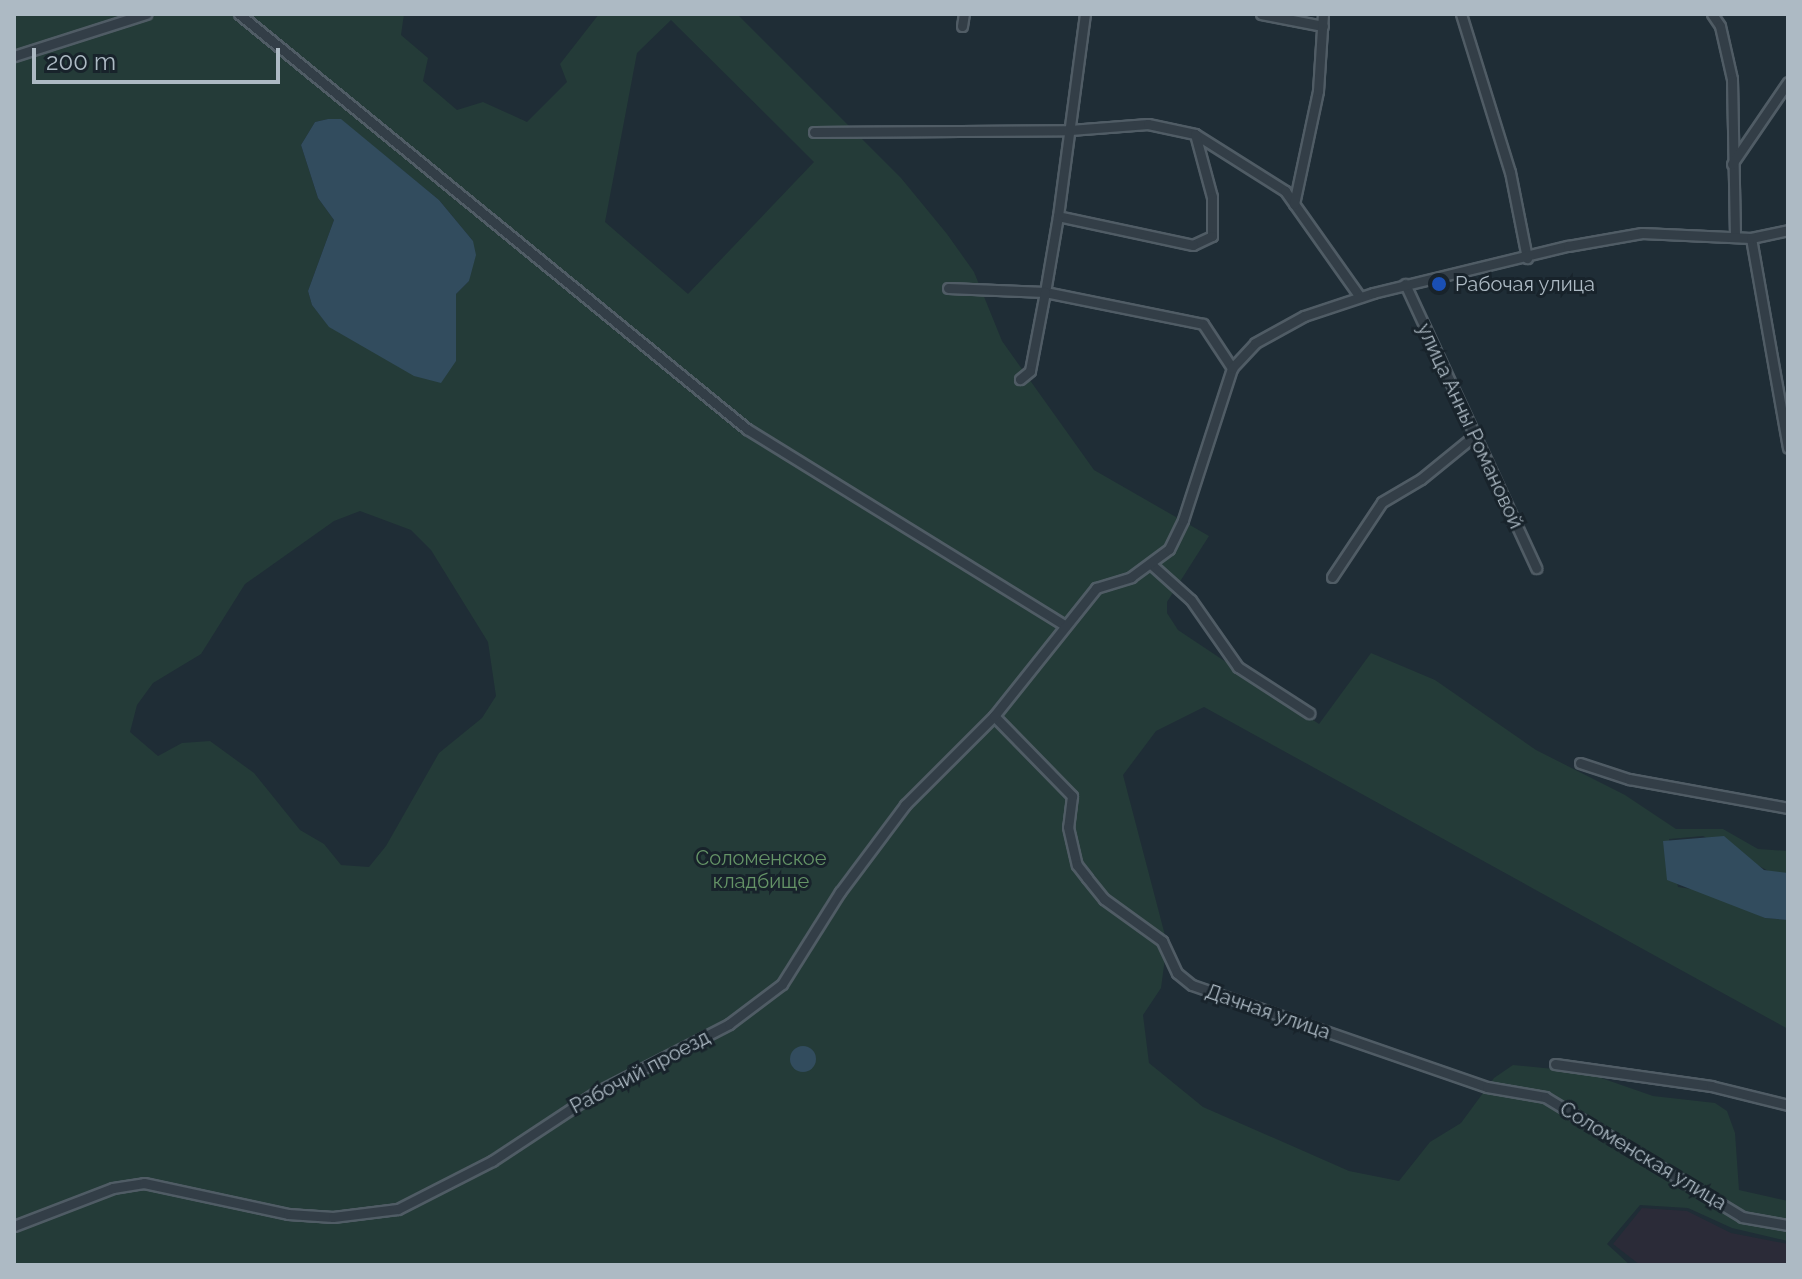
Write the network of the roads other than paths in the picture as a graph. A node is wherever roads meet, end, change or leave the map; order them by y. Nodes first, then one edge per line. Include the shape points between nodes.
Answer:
1 (146, 14) edge
2 (239, 14) edge
3 (964, 14) edge
4 (1085, 14) edge
5 (1261, 14) edge
6 (1323, 14) edge
7 (1461, 14) edge
8 (1712, 14) edge
9 (962, 26) dead end
10 (1323, 26) junction
11 (14, 56) edge
12 (1788, 82) edge
13 (1070, 130) junction
14 (814, 132) dead end
15 (1195, 134) junction
16 (1732, 164) junction
17 (1294, 204) junction
18 (1058, 216) junction
19 (1788, 230) edge
20 (1735, 234) junction
21 (1751, 238) junction
22 (1527, 258) junction
23 (1405, 284) junction
24 (948, 288) dead end
25 (1045, 292) junction
26 (1360, 297) junction
27 (1232, 368) junction
28 (1020, 379) dead end
29 (1474, 436) junction
30 (1788, 448) edge
31 (1152, 565) junction
32 (1536, 568) dead end
33 (1332, 577) dead end
34 (1064, 625) junction
35 (1309, 713) dead end
36 (994, 716) junction
37 (1580, 763) dead end
38 (1788, 808) edge
39 (1555, 1064) dead end
40 (1545, 1097) joint
41 (1788, 1105) edge
42 (1788, 1225) edge
43 (14, 1226) edge

1 - 11 street
2 - 34 street via 747,429
3 - 9 street
4 - 13 street
5 - 10 street
6 - 10 street
7 - 22 street via 1510,172
8 - 16 street via 1720,26 1732,79
10 - 17 street via 1318,91
12 - 16 street
13 - 14 street
13 - 15 street via 1148,124
13 - 18 street
15 - 17 street via 1265,174
15 - 18 street via 1212,197 1212,236 1193,245
16 - 20 street
17 - 26 street
18 - 25 street
19 - 21 street
20 - 21 street
20 - 22 street via 1642,233
21 - 30 street
22 - 23 street
23 - 26 street
23 - 29 street, улица Анны Романовой
24 - 25 street
25 - 27 street via 1203,324
25 - 28 street via 1030,371
26 - 27 street via 1272,333
27 - 31 street via 1183,520 1169,549
29 - 32 street, улица Анны Романовой
29 - 33 street via 1421,479 1382,502
31 - 34 street, Рабочий проезд via 1096,588
31 - 35 street via 1191,600 1238,667
34 - 36 street, Рабочий проезд
36 - 40 street, Дачная улица via 1072,796 1068,827 1077,865 1104,899 1162,941 1177,973 1192,985 1487,1087
36 - 43 street, Рабочий проезд via 905,805 849,879 794,968 765,1001 595,1093 478,1168 398,1209 333,1217 288,1214 144,1183 113,1188
37 - 38 street via 1629,779
39 - 41 street via 1711,1086
40 - 42 street, Соломенская улица via 1742,1217

